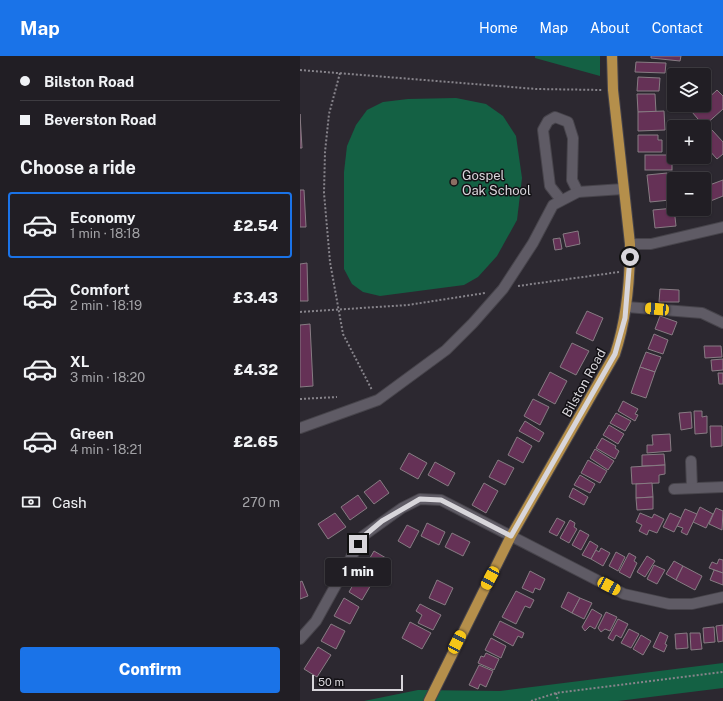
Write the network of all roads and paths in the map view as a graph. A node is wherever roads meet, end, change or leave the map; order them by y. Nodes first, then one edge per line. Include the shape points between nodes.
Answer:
1 (612, 56) edge
2 (300, 70) edge
3 (340, 73) junction
4 (613, 90) junction
5 (623, 189) junction
6 (578, 192) junction
7 (561, 200) junction
8 (723, 227) edge
9 (630, 244) junction
10 (630, 270) junction
11 (503, 289) junction
12 (627, 307) junction
13 (339, 310) junction
14 (300, 312) edge
15 (723, 323) edge
16 (337, 397) dead end
17 (300, 399) edge
18 (378, 400) junction
19 (300, 428) edge
20 (691, 462) dead end
21 (723, 487) edge
22 (692, 488) junction
23 (674, 489) dead end
24 (511, 536) junction
25 (723, 597) edge
26 (301, 637) edge
27 (723, 672) edge
28 (556, 693) junction
29 (429, 701) edge
30 (531, 701) edge
31 (558, 701) edge

1 - 4 main road, Bilston Road
2 - 3 path
3 - 4 path via 536,89
3 - 13 path via 329,114 324,193 330,262
4 - 5 main road, Bilston Road
5 - 6 street
5 - 9 main road, Bilston Road
6 - 7 street
6 - 7 street via 572,180 573,138 568,122 554,117 548,120 543,130 550,186
7 - 11 street via 553,205 533,243
8 - 9 street via 651,244
9 - 10 main road, Bilston Road
10 - 11 path
10 - 12 main road, Bilston Road
11 - 13 path via 480,295 408,305
11 - 18 street via 446,350
12 - 15 street via 702,313
12 - 24 main road, Bilston Road via 615,354
13 - 14 path
13 - 18 path via 343,334 365,380
16 - 17 path
18 - 19 street
20 - 22 street
21 - 22 street
22 - 23 street
24 - 25 street via 624,594 669,604 692,604
24 - 26 street via 441,500 420,499 402,508 364,536 316,621
24 - 29 main road, Bilston Road
27 - 28 path
28 - 30 path
28 - 31 path

